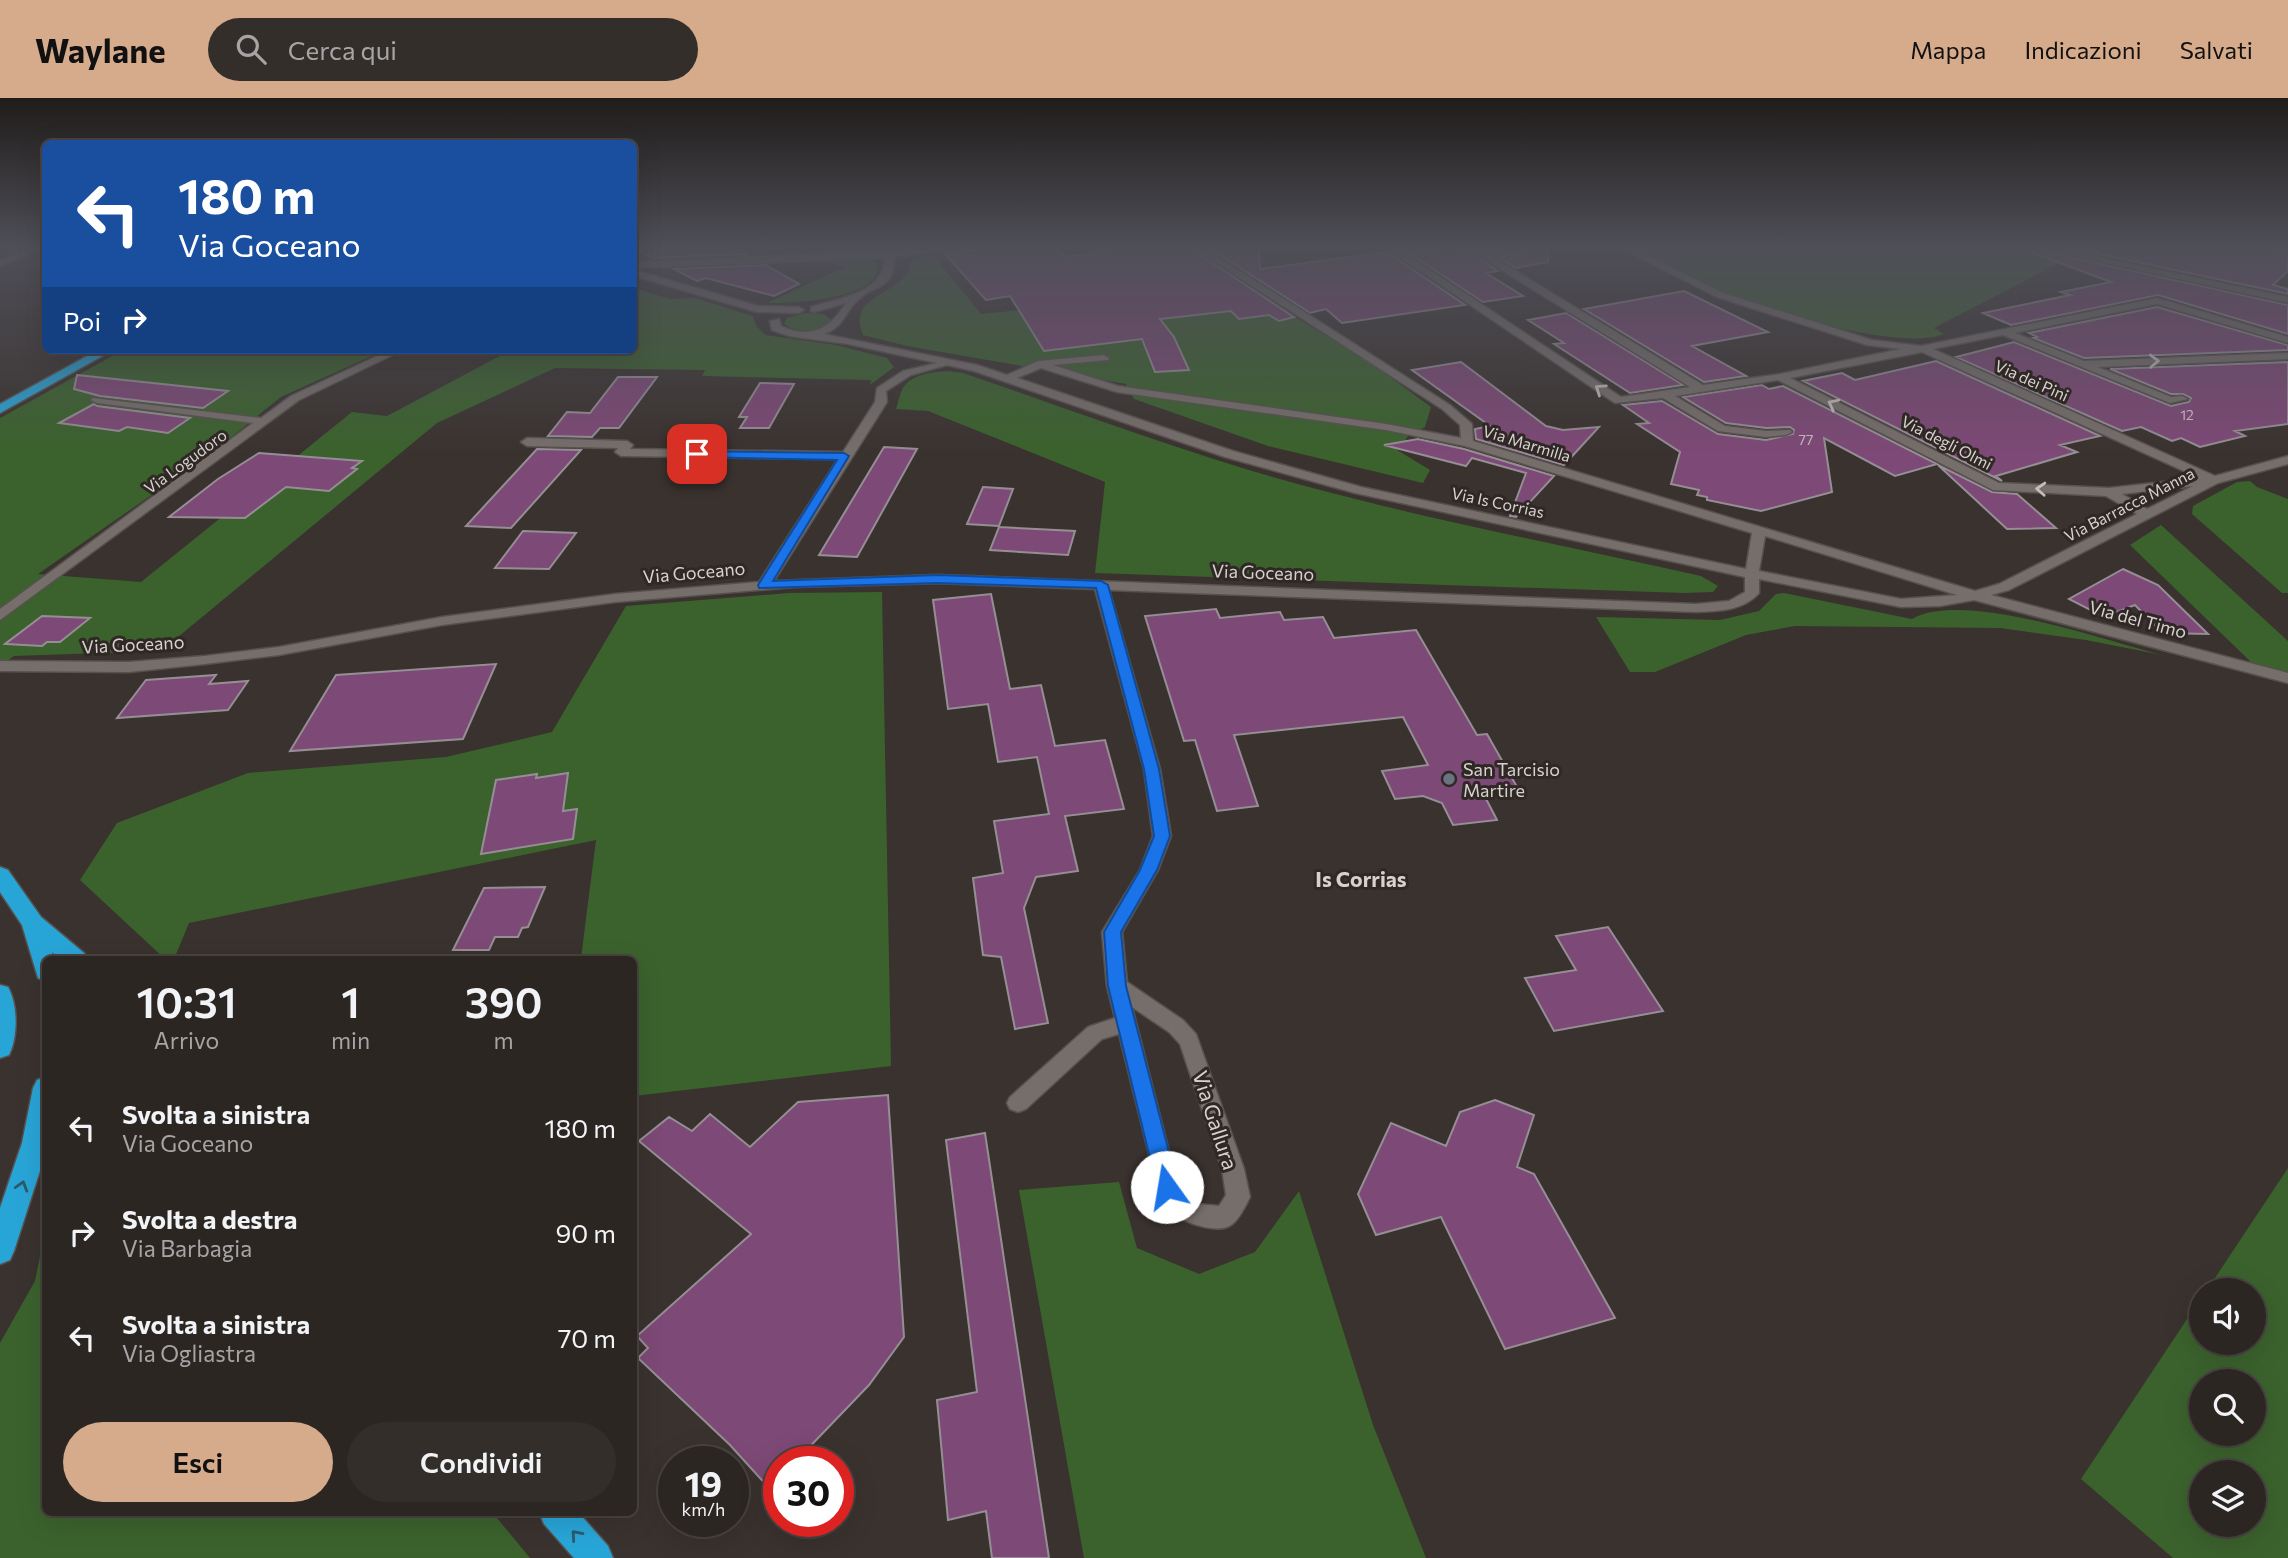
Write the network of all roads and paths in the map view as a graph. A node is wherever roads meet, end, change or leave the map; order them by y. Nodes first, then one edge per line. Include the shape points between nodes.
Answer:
1 (768, 316) edge
2 (781, 316) edge
3 (835, 316) edge
4 (841, 316) edge
5 (1303, 316) edge
6 (1492, 316) edge
7 (1583, 316) edge
8 (1786, 316) edge
9 (2082, 316) edge
10 (2208, 316) edge
11 (775, 321) junction
12 (838, 321) junction
13 (2004, 332) junction
14 (802, 334) junction
15 (2288, 340) edge
16 (848, 341) junction
17 (1924, 349) junction
18 (893, 351) junction
19 (80, 354) edge
20 (100, 354) edge
21 (389, 354) edge
22 (2288, 356) edge
23 (1104, 358) dead end
24 (956, 363) junction
25 (1038, 364) junction
26 (2085, 364) junction
27 (1780, 377) junction
28 (1009, 378) junction
29 (898, 379) junction
30 (1701, 389) junction
31 (1664, 394) junction
32 (0, 397) edge
33 (2182, 399) dead end
34 (97, 400) dead end
35 (0, 409) edge
36 (261, 421) junction
37 (1786, 432) dead end
38 (527, 442) dead end
39 (1467, 443) junction
40 (844, 456) junction
41 (2288, 460) edge
42 (2214, 480) junction
43 (2109, 492) junction
44 (2147, 515) junction
45 (1759, 531) junction
46 (1752, 574) junction
47 (764, 585) junction
48 (1101, 585) junction
49 (1984, 594) junction
50 (0, 615) edge
51 (0, 666) edge
52 (2288, 678) edge
53 (0, 875) edge
54 (33, 923) junction
55 (72, 956) edge
56 (42, 957) edge
57 (1117, 986) junction
58 (0, 994) edge
59 (1126, 1023) junction
60 (0, 1048) edge
61 (1018, 1102) dead end
62 (42, 1108) edge
63 (0, 1251) edge
64 (559, 1516) edge
65 (596, 1558) edge

1 - 11 street
2 - 11 street
3 - 12 street
4 - 12 street
5 - 39 street, Via Marmilla via 1446,407 1466,424
31 -> 6 street via 1619,401
7 - 30 street
8 - 17 street via 1871,343
9 - 13 street
10 - 15 street
11 - 14 street, Via Is Corrias via 781,331
12 - 14 street via 820,332
12 - 16 street
13 - 17 street
13 - 26 street
14 - 16 street, Via Is Corrias
16 - 18 street, Via Is Corrias
17 - 27 street
17 - 42 street, Via dei Pini
18 - 24 street, Via Is Corrias
18 - 29 street via 902,359
19 - 32 highway
20 - 35 highway
21 - 36 street, Via Logudoro via 295,398
26 -> 22 street
23 - 25 street
24 - 28 street, Via Is Corrias
24 - 29 street via 917,370
25 - 28 street
25 - 39 street via 1117,389 1387,427
26 - 33 street via 2170,400
27 - 30 street
43 -> 27 street, Via degli Olmi via 1997,487
28 - 46 street, Via Is Corrias via 1281,470
29 - 40 street via 881,390 881,401
30 - 31 street
31 - 37 street via 1722,429
34 - 36 street
36 - 50 street, Via Logudoro via 244,438
38 - 40 street via 627,445 621,452
39 - 45 street, Via Marmilla
40 - 47 street
41 - 42 street, Via Barracca Manna
42 - 43 street, Via degli Olmi
42 - 44 street, Via Barracca Manna
43 - 44 street, Via degli Olmi
44 - 49 street, Via Barracca Manna
45 - 46 street
45 - 49 street, Via Marmilla
46 - 48 street, Via Goceano via 1752,593 1744,601 1696,608
46 - 49 street, Via Is Corrias via 1901,603
47 - 48 street, Via Goceano via 938,579
47 - 51 street, Via Goceano via 588,601 205,660 129,667
48 - 57 street, Via Gallura via 1152,769 1162,836 1149,870 1112,932
49 - 52 street, Via del Timo
53 - 54 highway
54 - 55 highway
54 - 56 highway
57 - 59 street, Via Gallura
57 - 59 street, Via Gallura via 1176,1026 1189,1041 1233,1169 1238,1197 1225,1217 1201,1217 1179,1206 1167,1187
58 - 60 highway
59 - 61 street via 1095,1033
63 -> 62 highway
65 -> 64 highway

